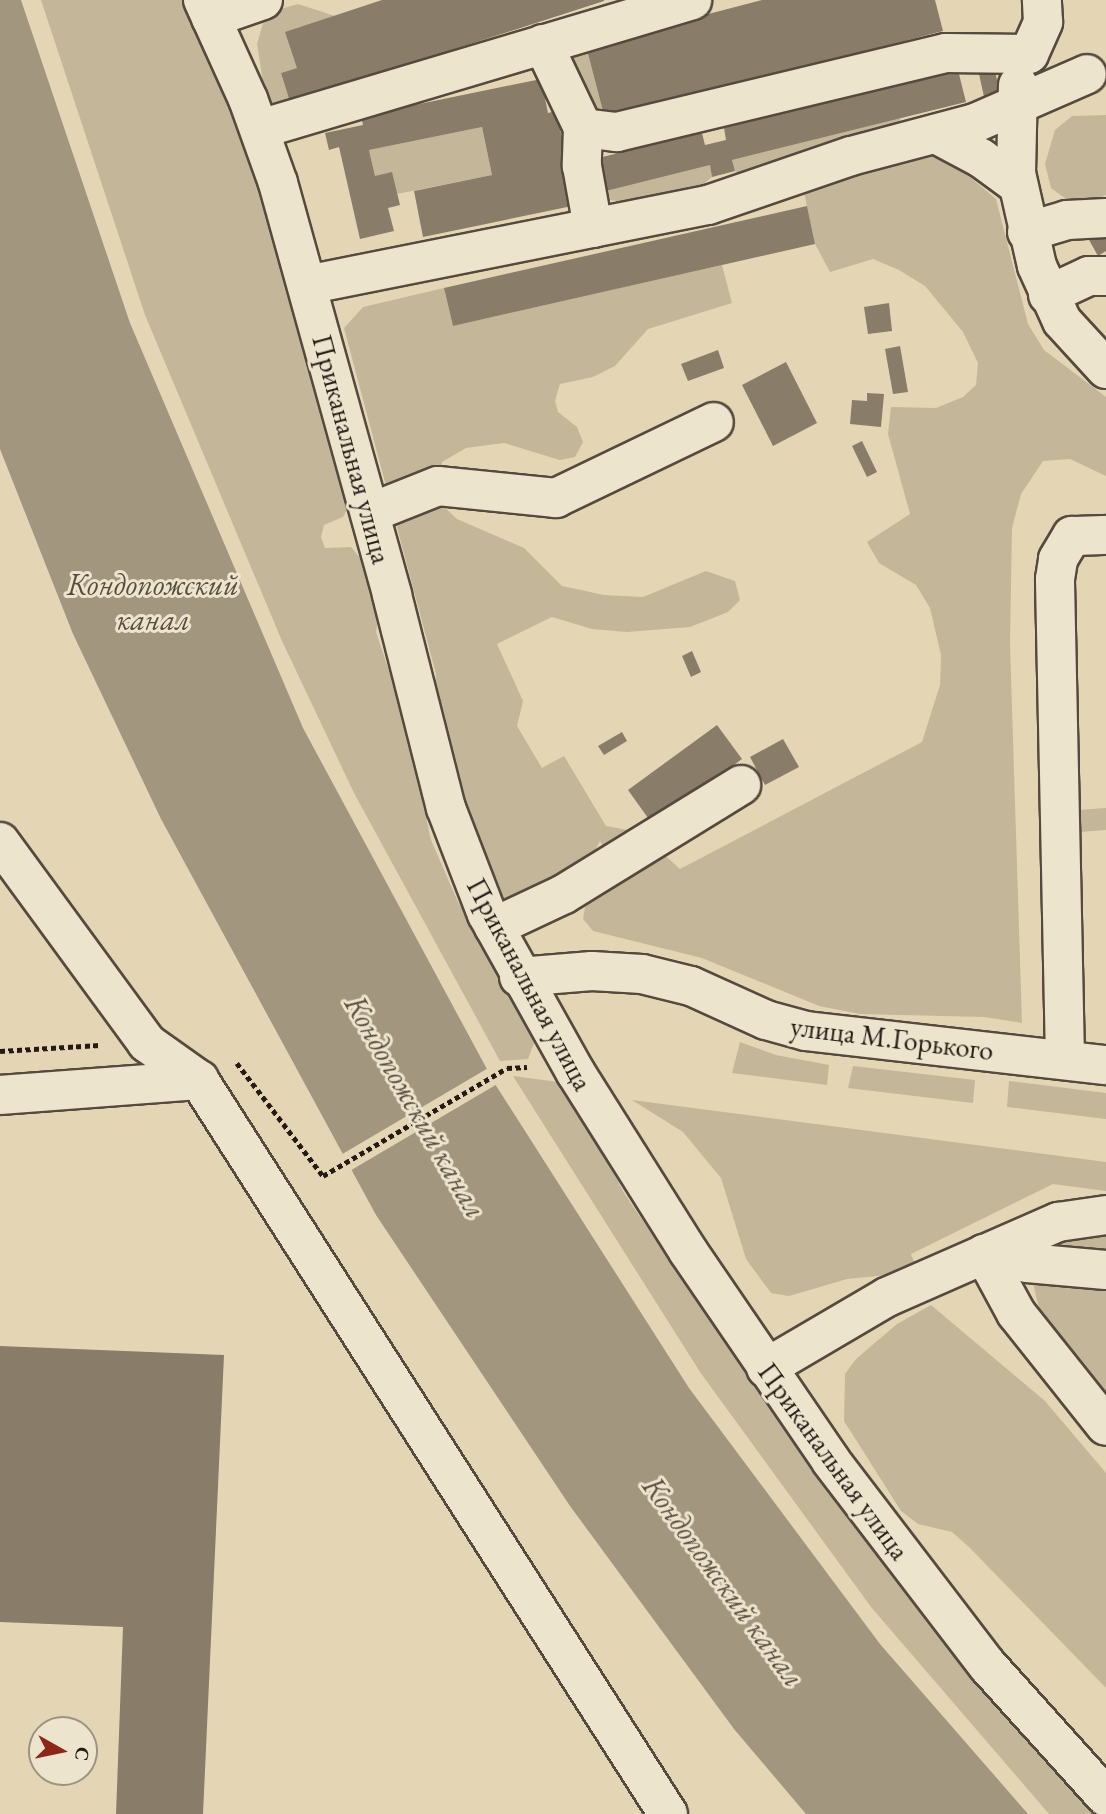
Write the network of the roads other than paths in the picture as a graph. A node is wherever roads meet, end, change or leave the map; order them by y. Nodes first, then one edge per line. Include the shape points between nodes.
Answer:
1 (263, 0) edge
2 (692, 0) edge
3 (1042, 0) edge
4 (207, 9) edge
5 (543, 44) junction
6 (1029, 54) junction
7 (1096, 75) edge
8 (1016, 108) junction
9 (583, 128) junction
10 (260, 129) junction
11 (936, 134) junction
12 (1018, 185) junction
13 (1106, 218) edge
14 (593, 228) junction
15 (1027, 232) junction
16 (1106, 276) edge
17 (307, 285) junction
18 (1048, 295) junction
19 (1106, 369) edge
20 (715, 422) dead end
21 (370, 513) junction
22 (1106, 535) edge
23 (741, 785) dead end
24 (0, 842) edge
25 (494, 928) junction
26 (519, 977) junction
27 (1065, 1059) junction
28 (1106, 1065) edge
29 (199, 1080) junction
30 (0, 1094) edge
31 (1106, 1215) edge
32 (984, 1254) junction
33 (1106, 1270) edge
34 (766, 1368) junction
35 (1103, 1417) edge
36 (1106, 1797) edge
37 (668, 1814) edge

1 - 4 street
2 - 5 street
3 - 6 street via 1043,22
4 - 10 street, Приканальная улица
5 - 9 street
5 - 10 street
6 - 7 street
6 - 8 street
6 - 9 street via 946,53 634,130 603,133
7 - 8 street
8 - 11 street
8 - 12 street
9 - 14 street via 582,166
10 - 17 street, Приканальная улица
11 - 12 street
11 - 14 street via 851,156 708,205
12 - 15 street
13 - 15 street via 1067,220
14 - 17 street
15 - 18 street
16 - 18 street via 1089,276
17 - 21 street, Приканальная улица
18 - 19 street via 1076,341
20 - 21 street via 556,498 438,486
21 - 25 street, Приканальная улица via 446,808
22 - 27 street via 1072,536 1058,559 1055,579
23 - 25 street via 564,894
24 - 29 street via 146,1043
25 - 26 street, Приканальная улица
26 - 27 street, улица М.Горького via 592,971 642,974 691,986 766,1020 806,1031
26 - 34 street, Приканальная улица
27 - 28 street, улица М.Горького
29 - 30 street
29 - 37 street
31 - 32 street via 1058,1222
32 - 33 street via 1027,1264
32 - 34 street via 857,1311
32 - 35 street via 1017,1313
34 - 36 street, Приканальная улица via 937,1602

